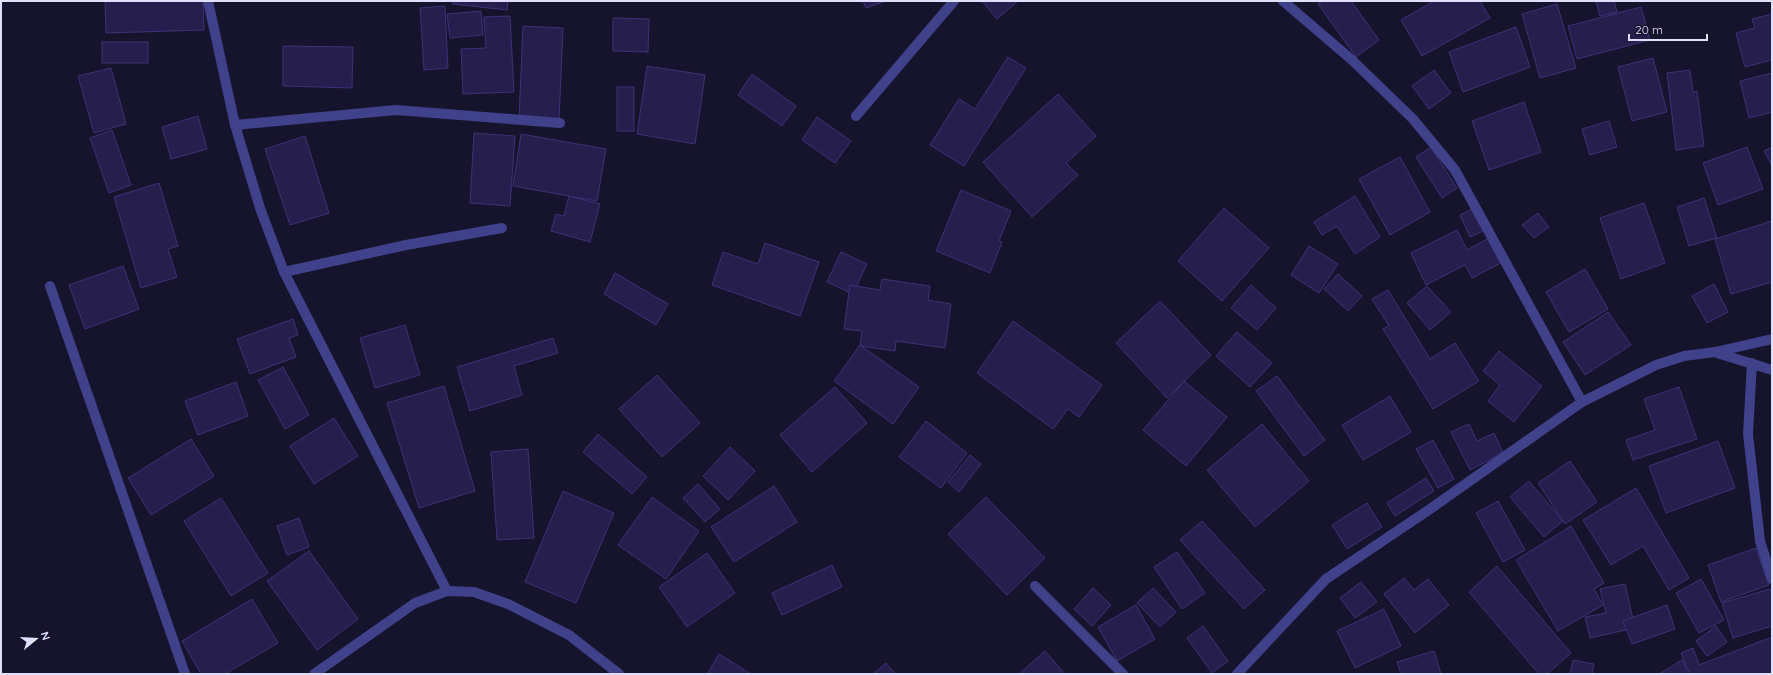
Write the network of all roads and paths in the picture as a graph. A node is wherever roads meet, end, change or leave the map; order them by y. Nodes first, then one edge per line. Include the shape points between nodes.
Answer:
1 (208, 1) edge
2 (954, 1) edge
3 (1283, 1) edge
4 (856, 116) dead end
5 (560, 123) dead end
6 (235, 125) junction
7 (502, 228) dead end
8 (284, 272) junction
9 (50, 286) dead end
10 (1772, 339) edge
11 (1715, 352) junction
12 (1752, 363) junction
13 (1772, 370) edge
14 (1582, 402) junction
15 (1772, 579) edge
16 (1035, 586) dead end
17 (447, 591) junction
18 (185, 674) edge
19 (314, 674) edge
20 (619, 674) edge
21 (1123, 674) edge
22 (1237, 674) edge

1 - 6 street
2 - 4 street
3 - 14 street via 1352,60 1413,119 1455,170
5 - 6 street via 396,110
6 - 8 street via 260,208
7 - 8 street via 406,245
8 - 17 street
9 - 18 street
10 - 11 street
11 - 12 street
11 - 14 street via 1684,356 1656,365
12 - 13 street
12 - 15 street via 1748,434 1760,541
14 - 22 street via 1433,507 1326,578
16 - 21 street
17 - 19 street via 415,603
17 - 20 street via 474,592 508,604 569,635

